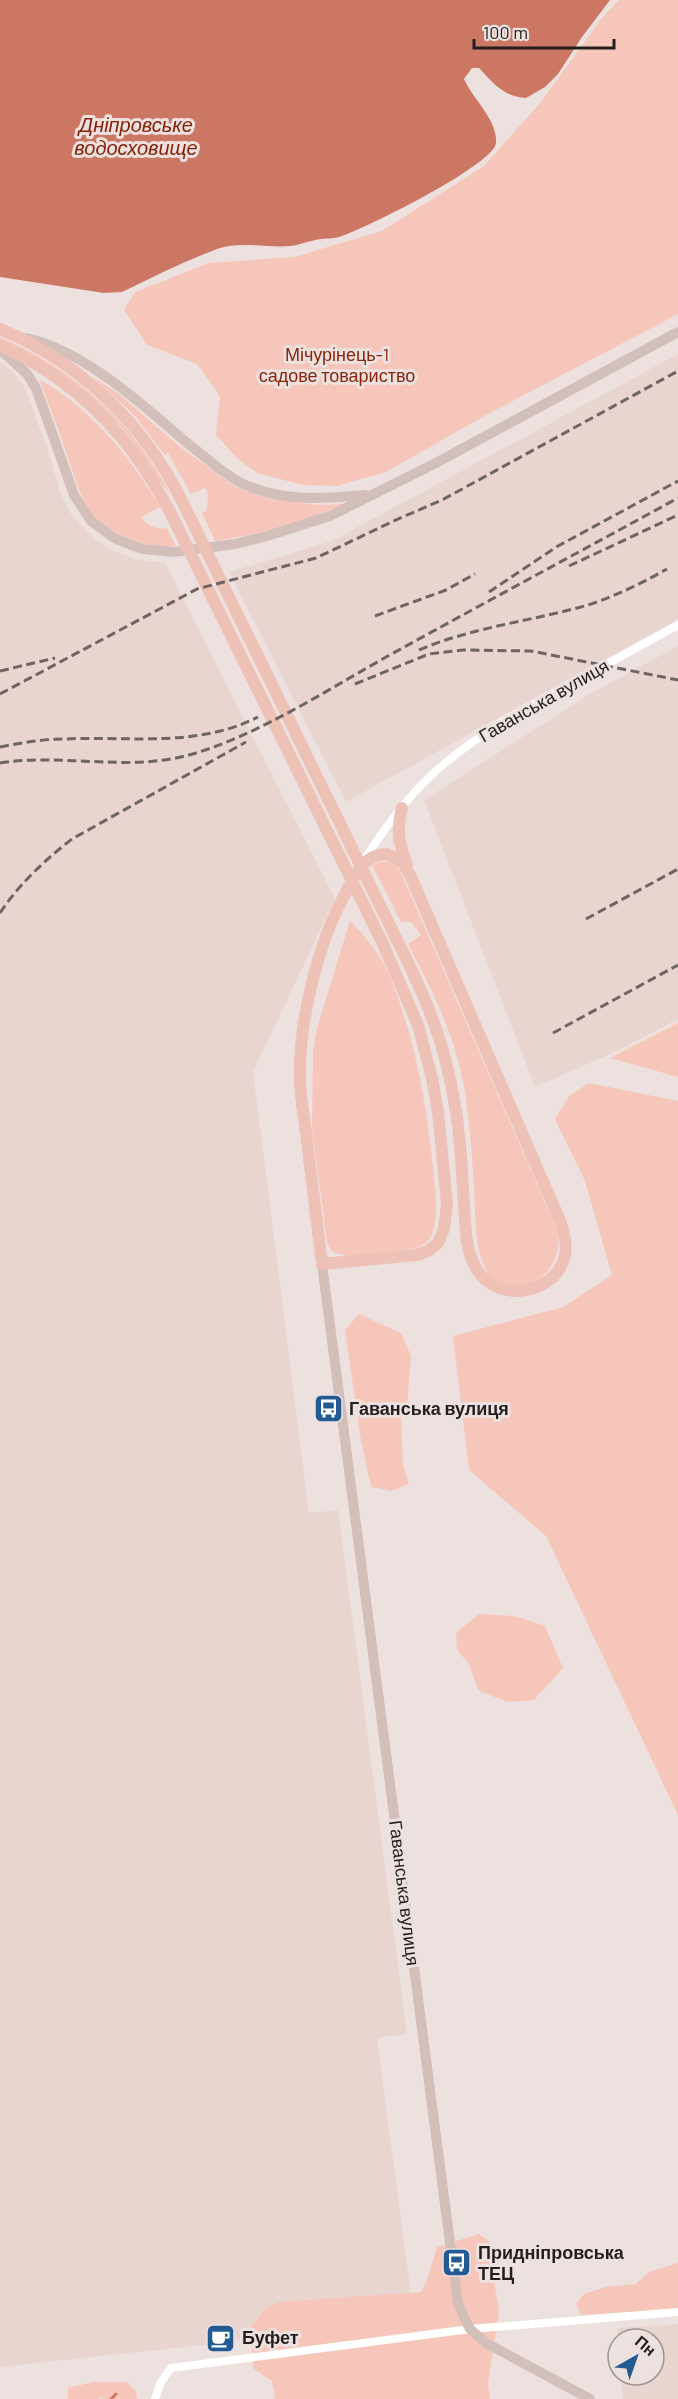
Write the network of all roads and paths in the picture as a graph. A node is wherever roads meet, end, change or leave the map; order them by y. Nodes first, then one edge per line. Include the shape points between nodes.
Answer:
1 (0, 329) edge
2 (678, 332) edge
3 (16, 336) junction
4 (0, 348) edge
5 (371, 494) junction
6 (678, 625) edge
7 (402, 808) junction
8 (358, 869) junction
9 (411, 877) junction
10 (322, 1264) junction
11 (678, 2312) edge
12 (471, 2329) junction
13 (155, 2399) edge
14 (590, 2399) edge

1 - 3 main road
2 - 5 main road
3 - 5 main road via 53,347 95,371 242,483 278,495 317,500
3 - 9 main road via 88,381 120,410 148,445 183,503 425,997 445,1052 456,1107 469,1253 488,1284 501,1290 525,1291 547,1282 555,1274 565,1255 566,1240 549,1192
4 - 5 main road via 36,388 82,510 114,538 161,552 235,544 330,516
4 - 10 main road via 34,363 94,409 136,456 170,510 383,944 418,1025 432,1078 447,1204 444,1229 438,1243 417,1256
6 - 7 street, Гаванська вулиця via 500,723 442,766
7 - 8 street, Гаванська вулиця
7 - 9 main road via 397,834
8 - 9 main road via 371,858 387,854 402,863
8 - 10 main road, Гаванська вулиця via 331,924 314,977 302,1038 300,1081
10 - 12 main road, Гаванська вулиця via 452,2264 458,2304
11 - 12 street
12 - 13 street via 171,2368
12 - 14 main road via 486,2343

